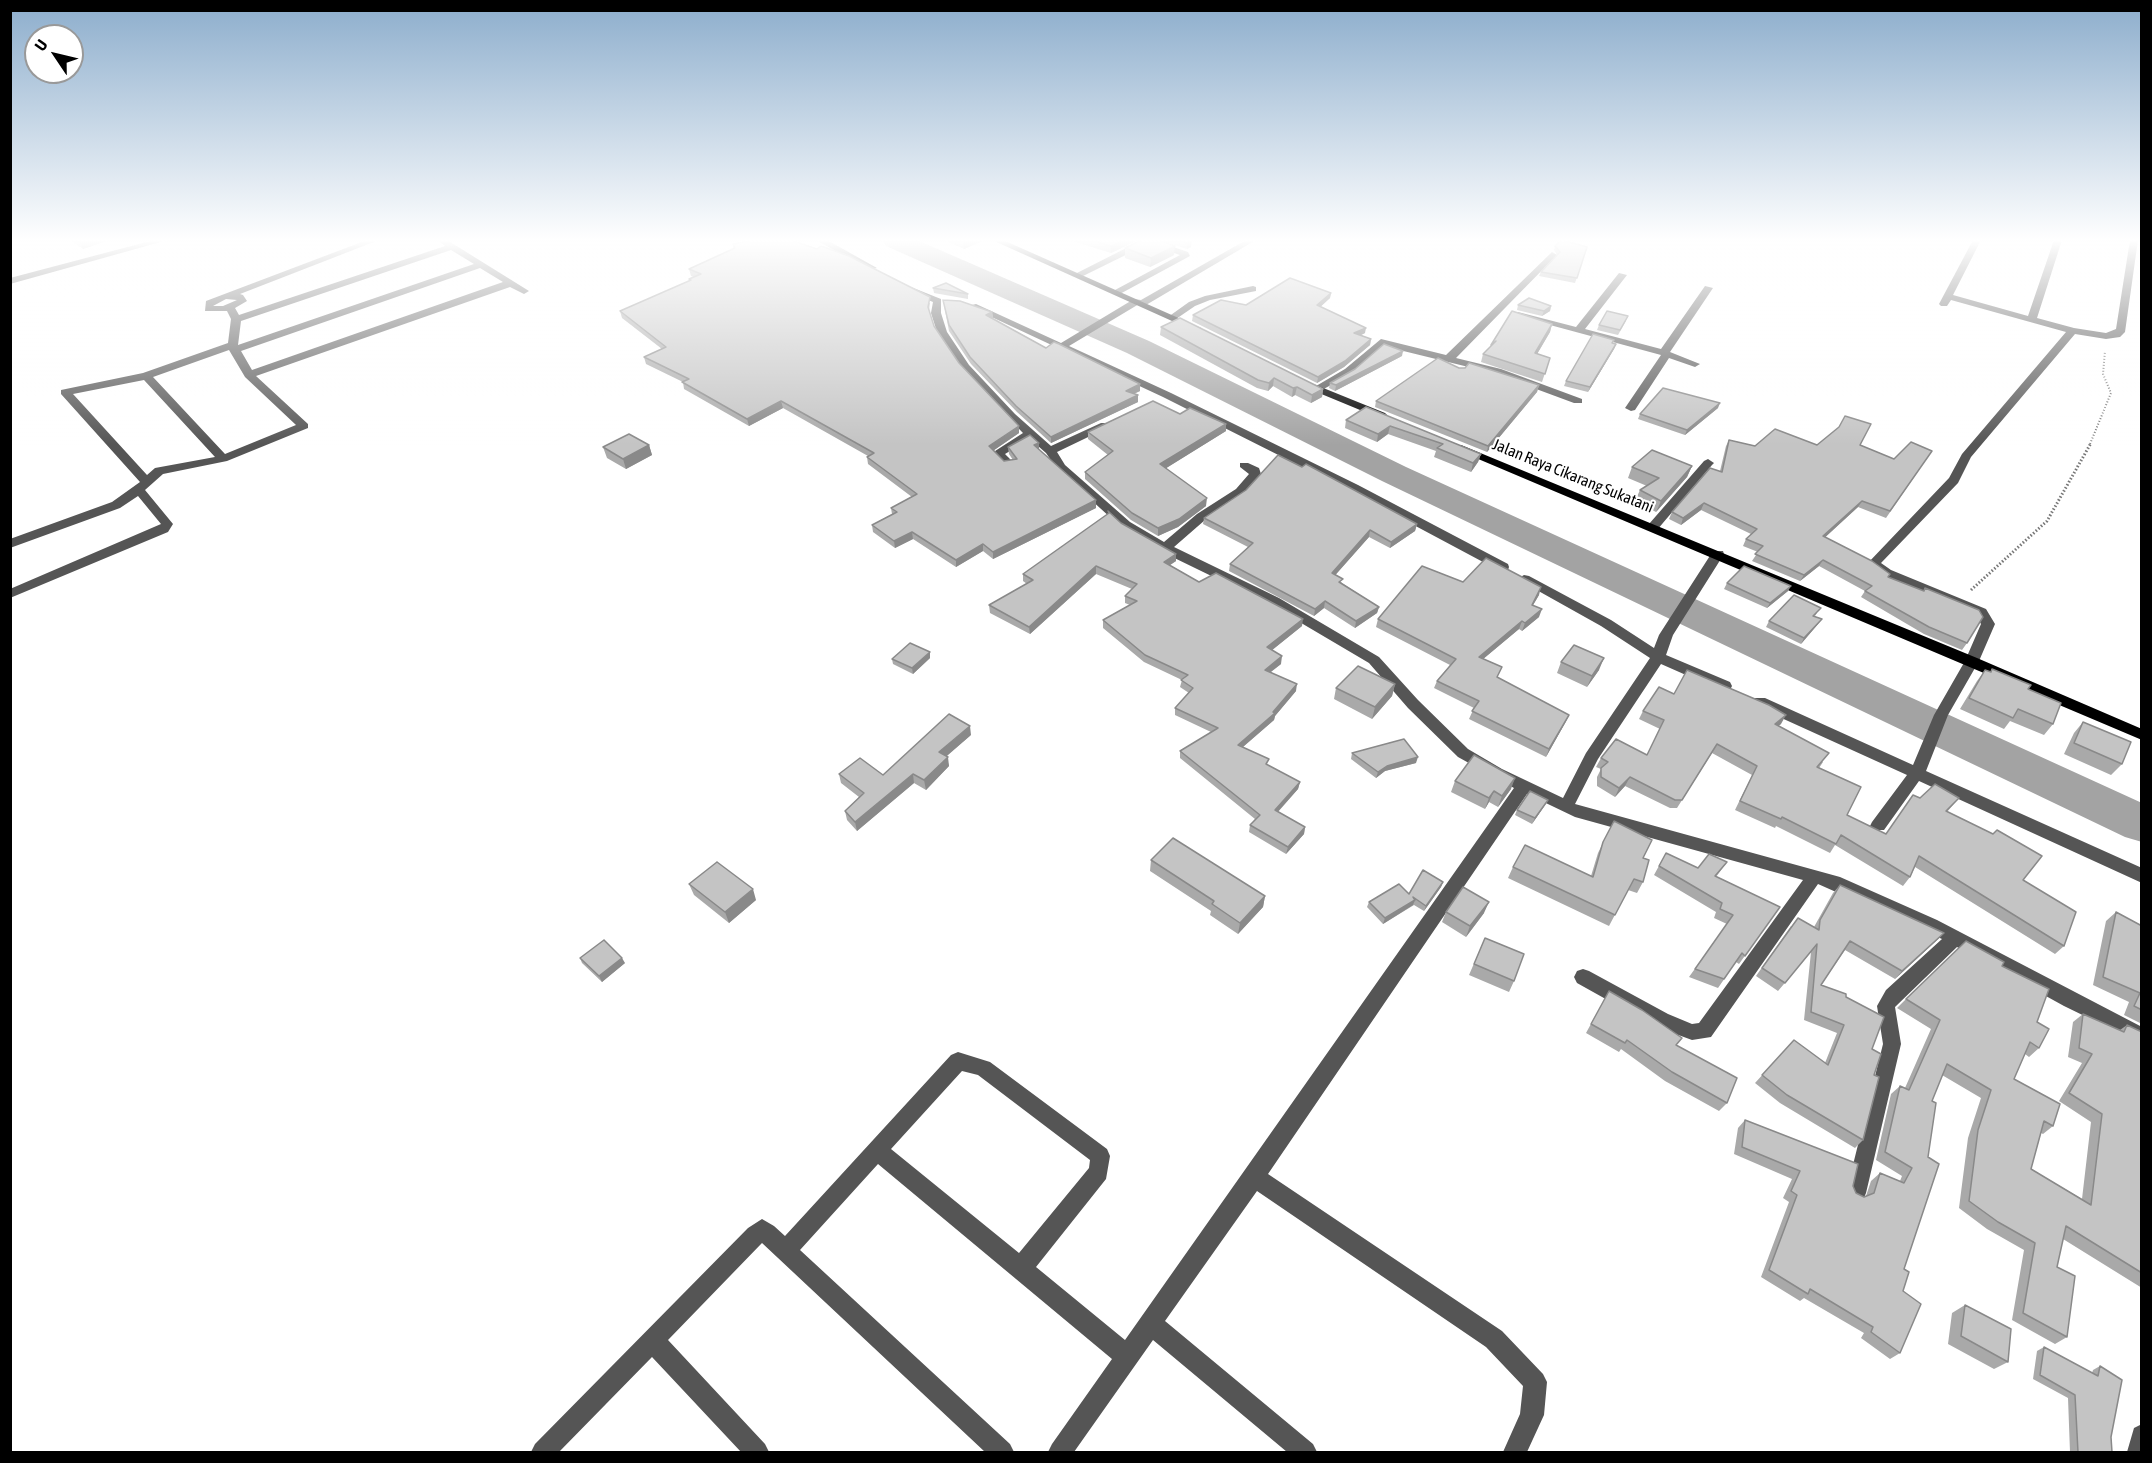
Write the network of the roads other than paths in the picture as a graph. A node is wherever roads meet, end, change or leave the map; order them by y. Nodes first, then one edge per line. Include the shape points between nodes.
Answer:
1 (232, 308) edge
2 (350, 308) edge
3 (441, 308) edge
4 (942, 308) edge
5 (976, 308) edge
6 (1128, 308) edge
7 (1155, 308) edge
8 (1185, 308) edge
9 (1596, 308) edge
10 (1695, 308) edge
11 (1983, 308) edge
12 (2036, 308) edge
13 (2124, 308) edge
14 (1498, 309) joint
15 (1173, 316) junction
16 (2032, 319) junction
17 (1579, 330) junction
18 (2073, 330) junction
19 (1204, 332) edge
20 (1063, 346) junction
21 (234, 347) junction
22 (1665, 354) junction
23 (1448, 359) junction
24 (1695, 364) dead end
25 (249, 375) junction
26 (146, 376) junction
27 (1296, 379) edge
28 (1316, 389) junction
29 (1578, 401) dead end
30 (1631, 408) dead end
31 (1114, 420) edge
32 (1392, 420) edge
33 (1030, 434) junction
34 (1447, 442) edge
35 (1050, 451) junction
36 (223, 459) junction
37 (1708, 463) dead end
38 (1010, 465) edge
39 (1244, 465) dead end
40 (142, 486) junction
41 (1653, 527) junction
42 (10, 544) edge
43 (1165, 548) junction
44 (1718, 554) junction
45 (10, 594) edge
46 (1658, 657) junction
47 (1972, 661) junction
48 (2142, 735) edge
49 (1917, 773) junction
50 (1524, 786) junction
51 (1566, 807) junction
52 (1878, 826) dead end
53 (1815, 876) junction
54 (2142, 876) edge
55 (1955, 938) junction
56 (1583, 977) dead end
57 (2142, 1036) edge
58 (877, 1150) junction
59 (1254, 1177) junction
60 (1856, 1193) edge
61 (785, 1251) junction
62 (1022, 1267) junction
63 (1151, 1324) junction
64 (652, 1340) junction
65 (1128, 1357) junction
66 (2142, 1436) edge
67 (543, 1452) edge
68 (757, 1452) edge
69 (1002, 1452) edge
70 (1060, 1452) edge
71 (1303, 1452) edge
72 (1515, 1452) edge
73 (2139, 1452) edge

1 - 21 street
2 - 21 street
3 - 25 street
4 - 33 street via 936,313 956,355
5 - 20 street
6 - 20 street
7 - 15 main road
8 - 15 street
9 - 17 street
10 - 22 street
11 - 16 street
12 - 16 street
13 - 18 street via 2121,330 2116,335
14 - 17 street
14 - 23 street
15 - 19 main road
16 - 18 street
17 - 22 street
18 - 47 street via 1966,456 1953,480 1872,564 1981,612 1988,624
20 - 46 street via 1162,398 1354,488 1606,623
21 - 25 street
21 - 26 street
22 - 24 street
22 - 30 street
23 - 28 street via 1381,342 1349,371
23 - 29 street via 1497,371
25 - 36 street via 304,426
26 - 36 street
26 - 40 street via 65,392
27 - 28 main road
28 - 32 main road
31 - 35 street
33 - 35 street
33 - 38 street via 998,453
34 - 41 main road, Jalan Raya Cikarang Sukatani
35 - 43 street via 1067,472 1126,525
36 - 40 street via 159,471
37 - 41 street
39 - 43 street via 1255,471 1240,492
40 - 42 street via 116,505
40 - 45 street via 167,524 158,534
41 - 44 main road, Jalan Raya Cikarang Sukatani
43 - 50 street via 1274,601 1374,660 1464,753
44 - 46 street via 1666,635
44 - 47 main road, Jalan Raya Cikarang Sukatani
46 - 49 street
46 - 51 street via 1591,757
47 - 48 main road, Jalan Raya Cikarang Sukatani
47 - 49 street via 1941,715
49 - 52 street
49 - 54 street
50 - 51 street
50 - 59 street
51 - 53 street
53 - 55 street
53 - 56 street via 1704,1031 1692,1032 1661,1020
55 - 57 street
55 - 60 street via 1886,1006 1892,1044
58 - 61 street
58 - 62 street
58 - 62 street via 958,1061 983,1068 1100,1156 1099,1172
59 - 63 street
59 - 72 street via 1494,1339 1535,1382 1532,1415
61 - 64 street via 762,1230
61 - 69 street
62 - 65 street
63 - 65 street
63 - 71 street
64 - 67 street
64 - 68 street
65 - 70 street
66 - 73 street

